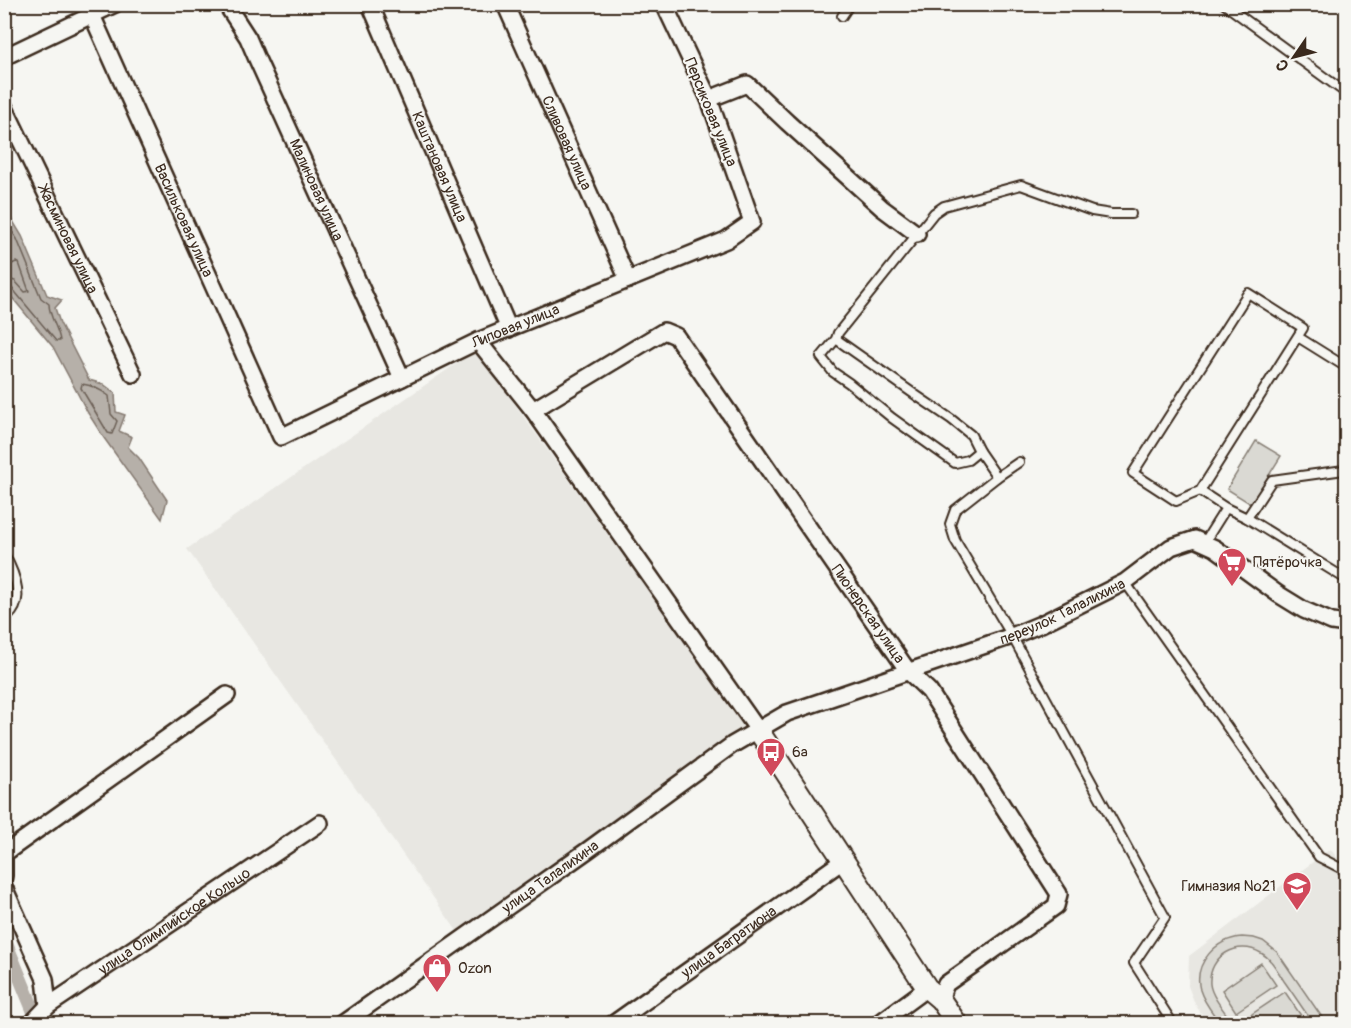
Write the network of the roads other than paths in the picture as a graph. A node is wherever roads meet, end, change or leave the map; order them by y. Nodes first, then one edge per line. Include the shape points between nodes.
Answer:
1 (115, 4) edge
2 (226, 4) edge
3 (370, 4) edge
4 (505, 4) edge
5 (664, 4) edge
6 (850, 4) edge
7 (1224, 4) edge
8 (89, 10) edge
9 (842, 16) dead end
10 (4, 57) edge
11 (1347, 93) edge
12 (709, 99) junction
13 (4, 106) edge
14 (1131, 214) dead end
15 (752, 222) joint
16 (917, 234) junction
17 (628, 280) junction
18 (509, 329) junction
19 (1298, 337) junction
20 (836, 339) junction
21 (478, 341) junction
22 (1347, 367) edge
23 (133, 374) dead end
24 (402, 378) junction
25 (533, 410) junction
26 (281, 437) joint
27 (979, 451) junction
28 (1019, 462) dead end
29 (1347, 467) edge
30 (997, 477) junction
31 (1200, 491) junction
32 (1226, 508) junction
33 (1247, 518) junction
34 (1204, 543) junction
35 (4, 554) edge
36 (1347, 578) edge
37 (1125, 582) junction
38 (4, 618) edge
39 (1347, 624) edge
40 (1012, 636) junction
41 (908, 671) junction
42 (227, 695) dead end
43 (758, 730) junction
44 (320, 823) dead end
45 (5, 853) edge
46 (844, 860) junction
47 (1347, 871) edge
48 (4, 876) edge
49 (4, 886) edge
50 (934, 993) junction
51 (48, 1006) junction
52 (31, 1023) edge
53 (342, 1023) edge
54 (613, 1023) edge
55 (878, 1023) edge
56 (957, 1023) edge
57 (1173, 1023) edge

1 - 8 street
2 - 24 street, Малиновая улица via 248,38
3 - 18 street, Каштановая улица
4 - 17 street, Сливовая улица
5 - 12 street, Персиковая улица
6 - 9 lane
7 - 11 lane
8 - 10 street
8 - 26 street, Васильковая улица
12 - 15 street, Персиковая улица
12 - 16 street via 747,84 882,208
13 - 23 street, Жасминовая улица
14 - 16 lane via 1092,211 1021,185 944,206
15 - 17 street, Липовая улица via 726,240
16 - 20 lane
17 - 18 street, Липовая улица
18 - 21 street, Липовая улица
19 - 22 lane
19 - 31 lane
19 - 31 lane via 1303,328 1248,293 1133,473 1176,501
20 - 27 lane via 958,424 971,435
20 - 27 lane via 821,357 832,372 955,463 968,460
21 - 24 street, Липовая улица
21 - 25 street
24 - 26 street, Липовая улица
25 - 41 street, Пионерская улица via 664,331 676,336
25 - 43 street
27 - 30 lane
28 - 30 lane
29 - 33 lane via 1272,480
30 - 40 lane via 955,510 950,524 955,540
31 - 32 lane
32 - 33 lane
32 - 34 lane
33 - 36 lane
34 - 37 street, переулок Талалихина via 1195,539 1171,547
34 - 39 street via 1304,610
35 - 38 lane via 19,596 13,612
37 - 40 street, переулок Талалихина
37 - 47 lane via 1319,857
40 - 41 street, переулок Талалихина
40 - 57 lane via 1165,917 1134,963
41 - 43 street, переулок Талалихина via 787,713
41 - 50 street, Пионерская улица via 929,691 1059,894 1056,906
42 - 45 street
43 - 46 street
43 - 53 street, улица Талалихина
44 - 51 street, улица Олимпийское Кольцо
45 - 48 street
46 - 50 street
46 - 54 street, улица Багратиона
49 - 51 street via 45,979
50 - 55 street, Пионерская улица
50 - 56 street
51 - 52 street, улица Олимпийское Кольцо

